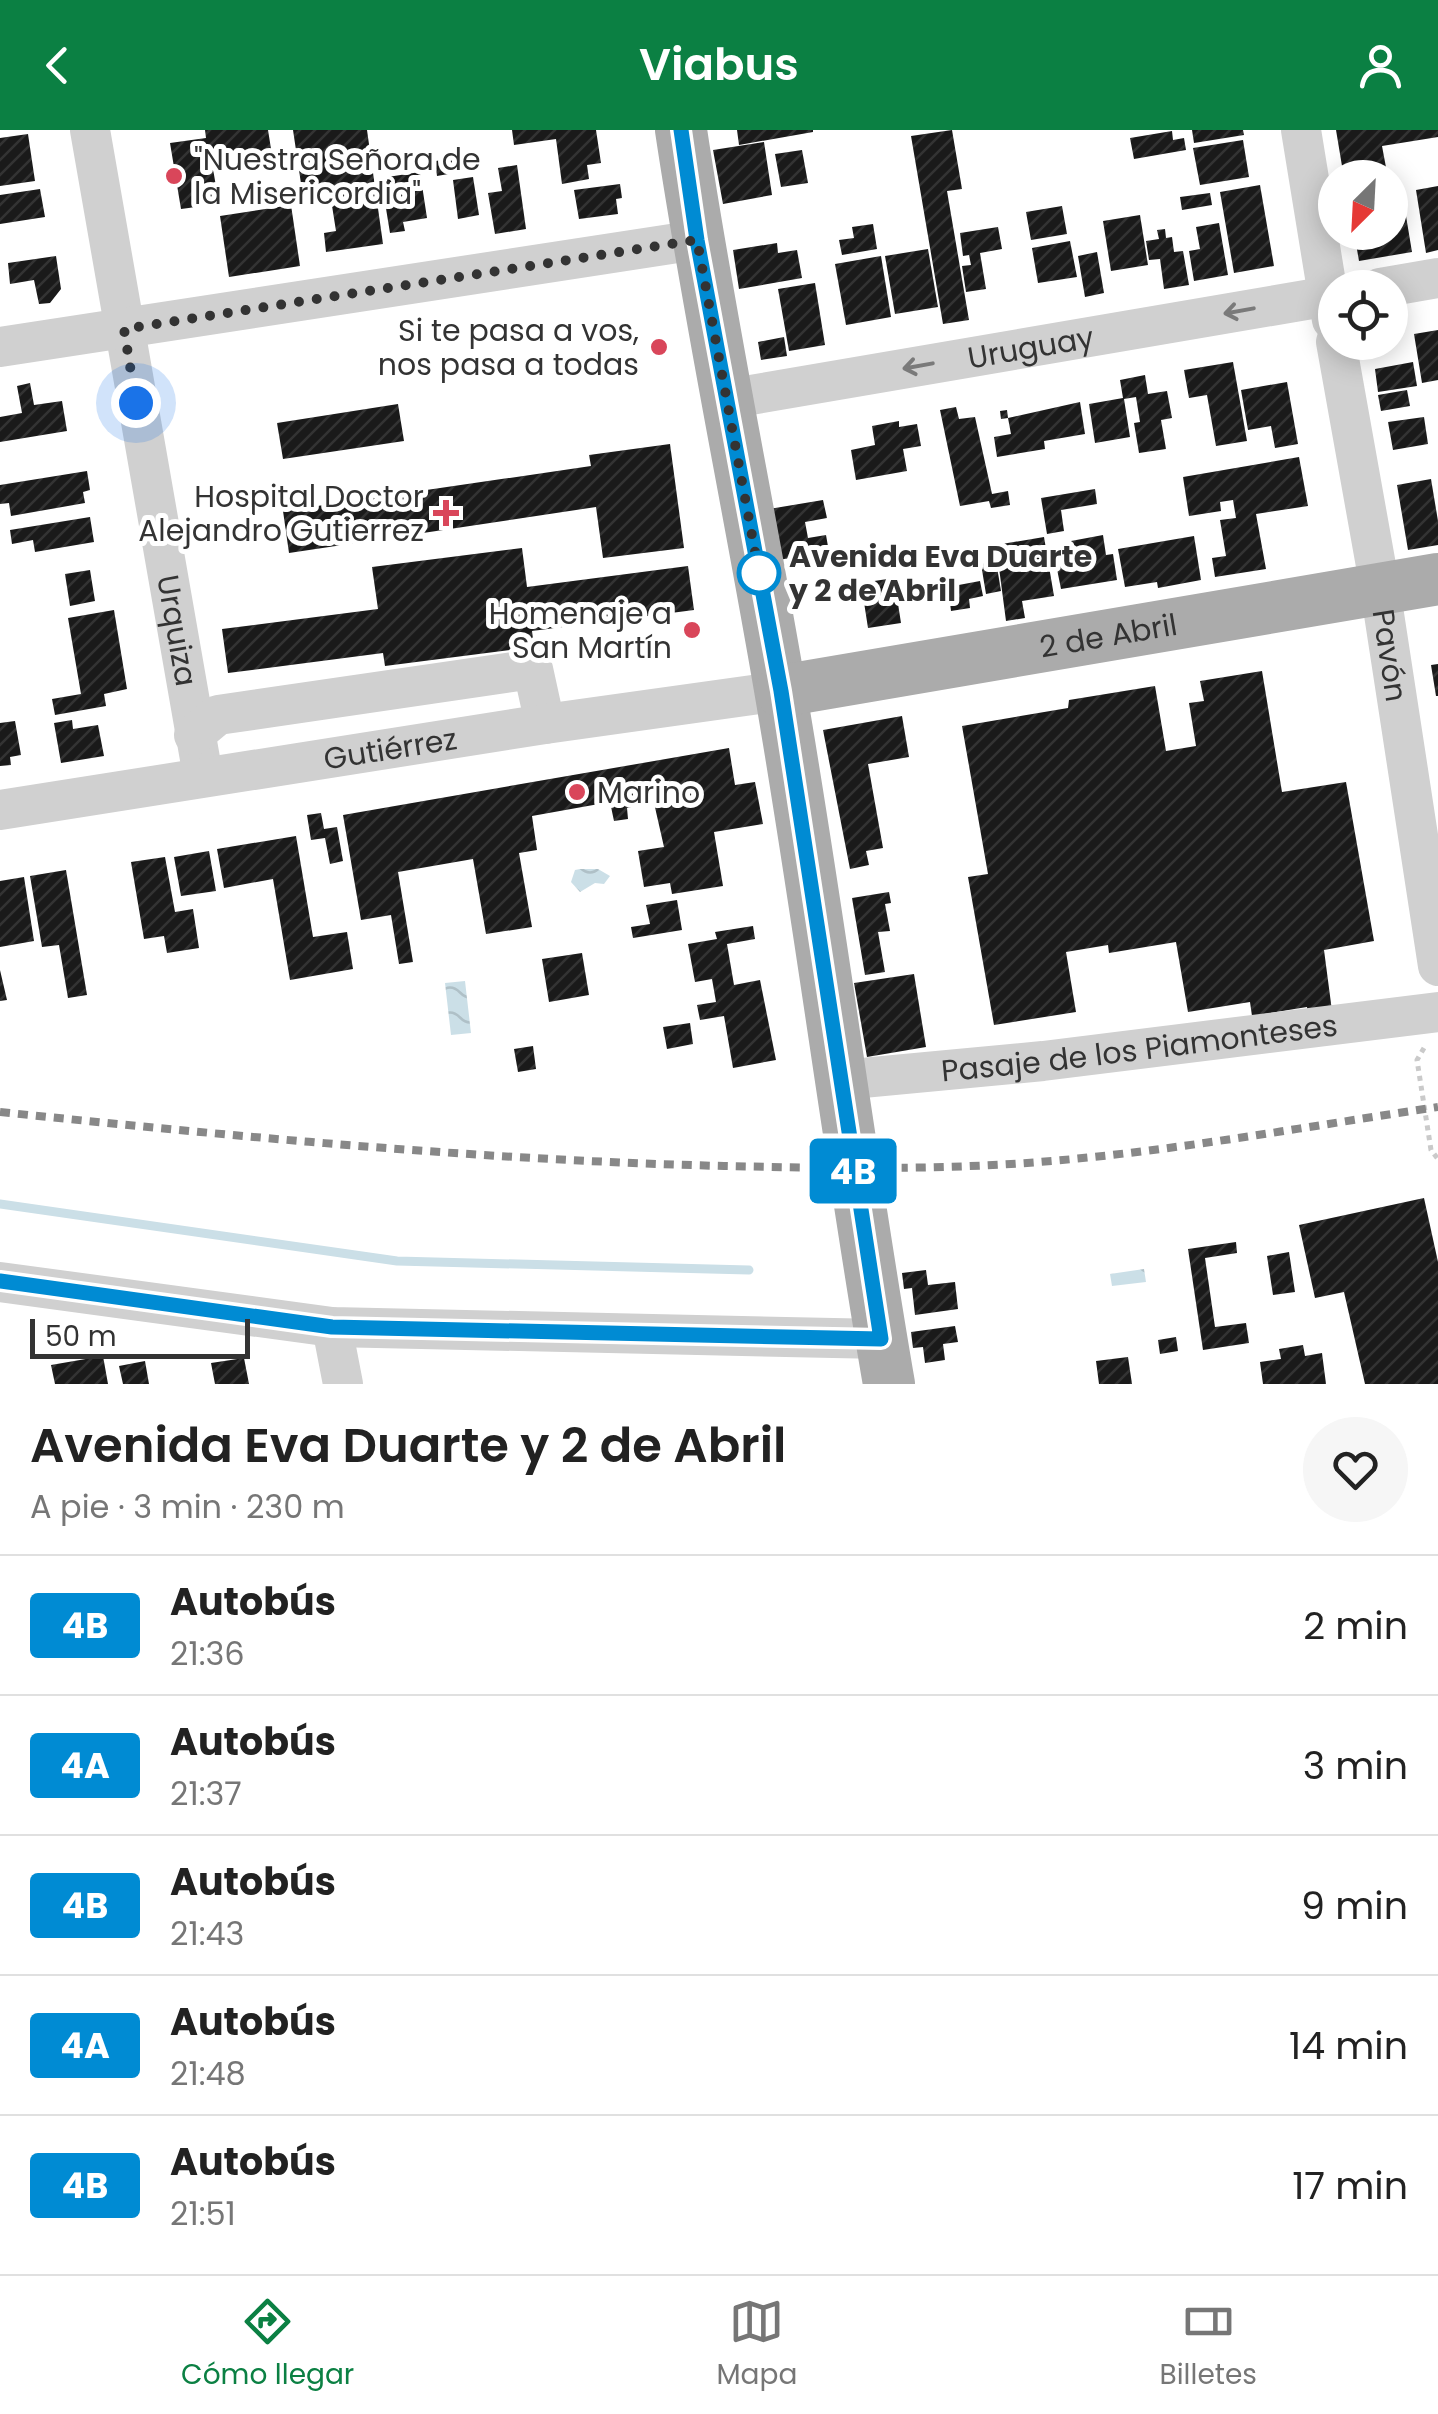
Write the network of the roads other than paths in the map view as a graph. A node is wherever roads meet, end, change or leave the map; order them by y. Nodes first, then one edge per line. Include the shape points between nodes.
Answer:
1 (90, 130) edge
2 (681, 130) edge
3 (1301, 130) edge
4 (697, 240) junction
5 (1326, 270) edge
6 (1438, 278) edge
7 (1408, 283) edge
8 (1318, 298) edge
9 (124, 329) junction
10 (0, 348) edge
11 (1338, 360) edge
12 (727, 398) junction
13 (1438, 578) edge
14 (1380, 588) junction
15 (781, 691) junction
16 (544, 724) junction
17 (194, 735) junction
18 (203, 776) junction
19 (0, 810) edge
20 (1438, 966) edge
21 (1434, 1024) edge
22 (840, 1080) junction
23 (0, 1282) edge
24 (332, 1327) junction
25 (885, 1362) edge
26 (343, 1384) edge

1 - 9 street, Urquiza
2 - 4 main road
3 - 5 street, Pavón
4 - 9 street
4 - 12 main road
6 - 7 street
8 -> 12 street, Uruguay
9 - 10 street
9 - 17 street, Urquiza
11 - 14 street, Pavón
12 - 15 main road
13 - 14 main road, 2 de Abril
14 - 15 main road, 2 de Abril
14 - 20 street, Pavón
15 - 16 street, Gutiérrez
15 - 22 main road
16 - 17 street via 533,669 218,715
16 - 18 street, Gutiérrez
17 - 18 street, Urquiza
18 - 19 street, Gutiérrez
21 - 22 street, Pasaje de los Piamonteses
22 - 25 main road
23 - 24 street
24 - 25 street
24 - 26 street

